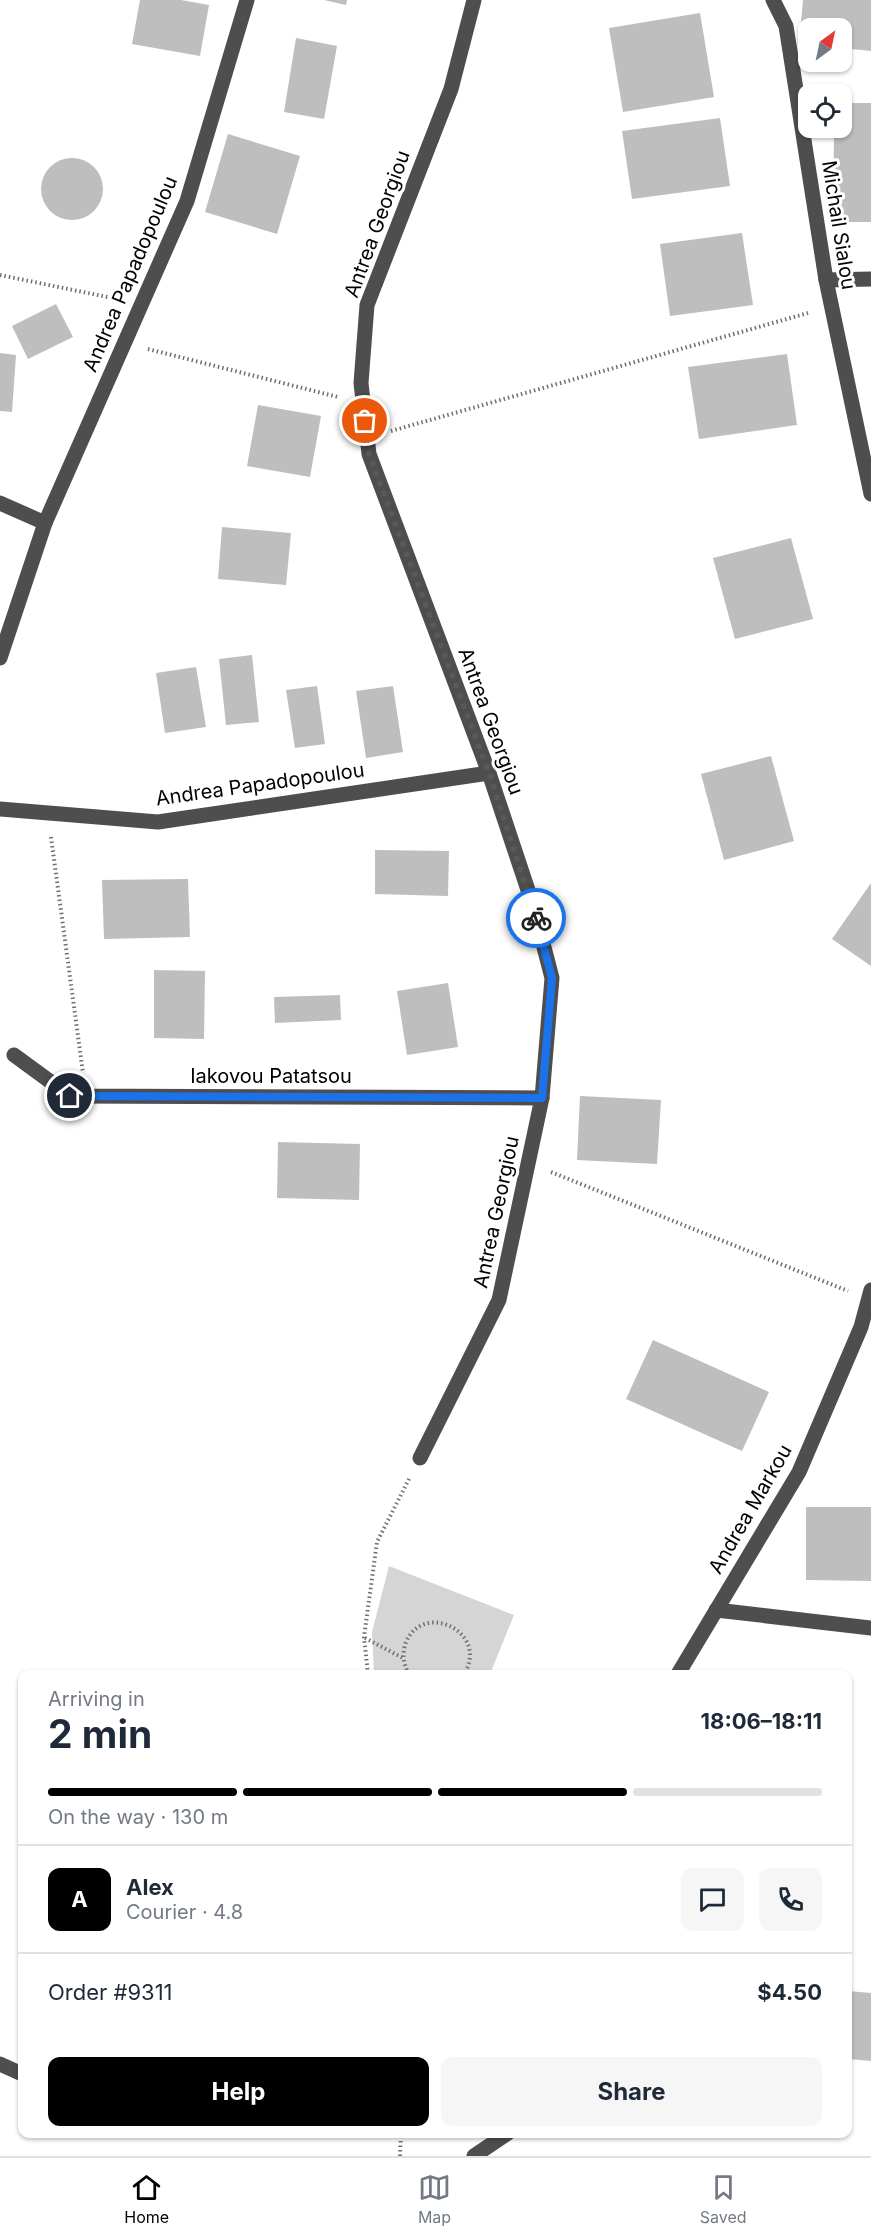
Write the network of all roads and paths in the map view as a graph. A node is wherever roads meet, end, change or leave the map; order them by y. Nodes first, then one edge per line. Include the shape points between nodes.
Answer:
1 (246, 0) edge
2 (474, 0) edge
3 (773, 0) edge
4 (0, 275) edge
5 (871, 279) edge
6 (826, 280) junction
7 (141, 304) junction
8 (832, 306) junction
9 (124, 343) junction
10 (363, 403) junction
11 (367, 438) junction
12 (871, 494) edge
13 (0, 503) edge
14 (45, 523) junction
15 (0, 658) edge
16 (489, 773) junction
17 (0, 809) edge
18 (47, 812) junction
19 (14, 1054) dead end
20 (86, 1096) junction
21 (542, 1098) junction
22 (528, 1162) junction
23 (870, 1295) edge
24 (420, 1458) joint
25 (716, 1610) junction
26 (871, 1629) edge
27 (364, 1637) junction
28 (403, 1658) junction
29 (368, 1670) edge
30 (408, 1670) edge
31 (466, 1670) edge
32 (680, 1670) edge
33 (0, 2064) edge
34 (18, 2072) edge
35 (401, 2138) edge
36 (501, 2138) edge
37 (400, 2156) edge
38 (474, 2156) edge

1 - 7 street, Andrea Papadopoulou via 187,201
2 - 10 street, Antrea Georgiou via 451,89 367,305
3 - 6 street, Michail Sialou via 786,26
4 - 7 path
5 - 6 street
6 - 8 street, Michail Sialou
7 - 9 street, Andrea Papadopoulou
8 - 11 path
8 - 12 street, Michail Sialou
9 - 10 path
9 - 14 street, Andrea Papadopoulou
10 - 11 street, Antrea Georgiou
11 - 16 street, Antrea Georgiou via 369,454
13 - 14 street
14 - 15 street, Andrea Papadopoulou
16 - 18 street, Andrea Papadopoulou via 158,822
16 - 21 street, Antrea Georgiou via 533,905 552,978
17 - 18 street, Andrea Papadopoulou
18 - 20 path
19 - 20 street, Iakovou Patatsou via 70,1096
20 - 21 street, Iakovou Patatsou
21 - 22 street, Antrea Georgiou
22 - 23 path
22 - 24 street, Antrea Georgiou via 499,1300
23 - 25 street, Andrea Markou via 861,1327 799,1472
24 - 27 path via 377,1542
25 - 26 street
25 - 32 street, Andrea Markou
27 - 28 path
27 - 29 path
28 - 30 path
28 - 31 path via 409,1636 427,1623 438,1622 459,1630 466,1639 470,1661
33 - 34 street
35 - 37 path
36 - 38 street

